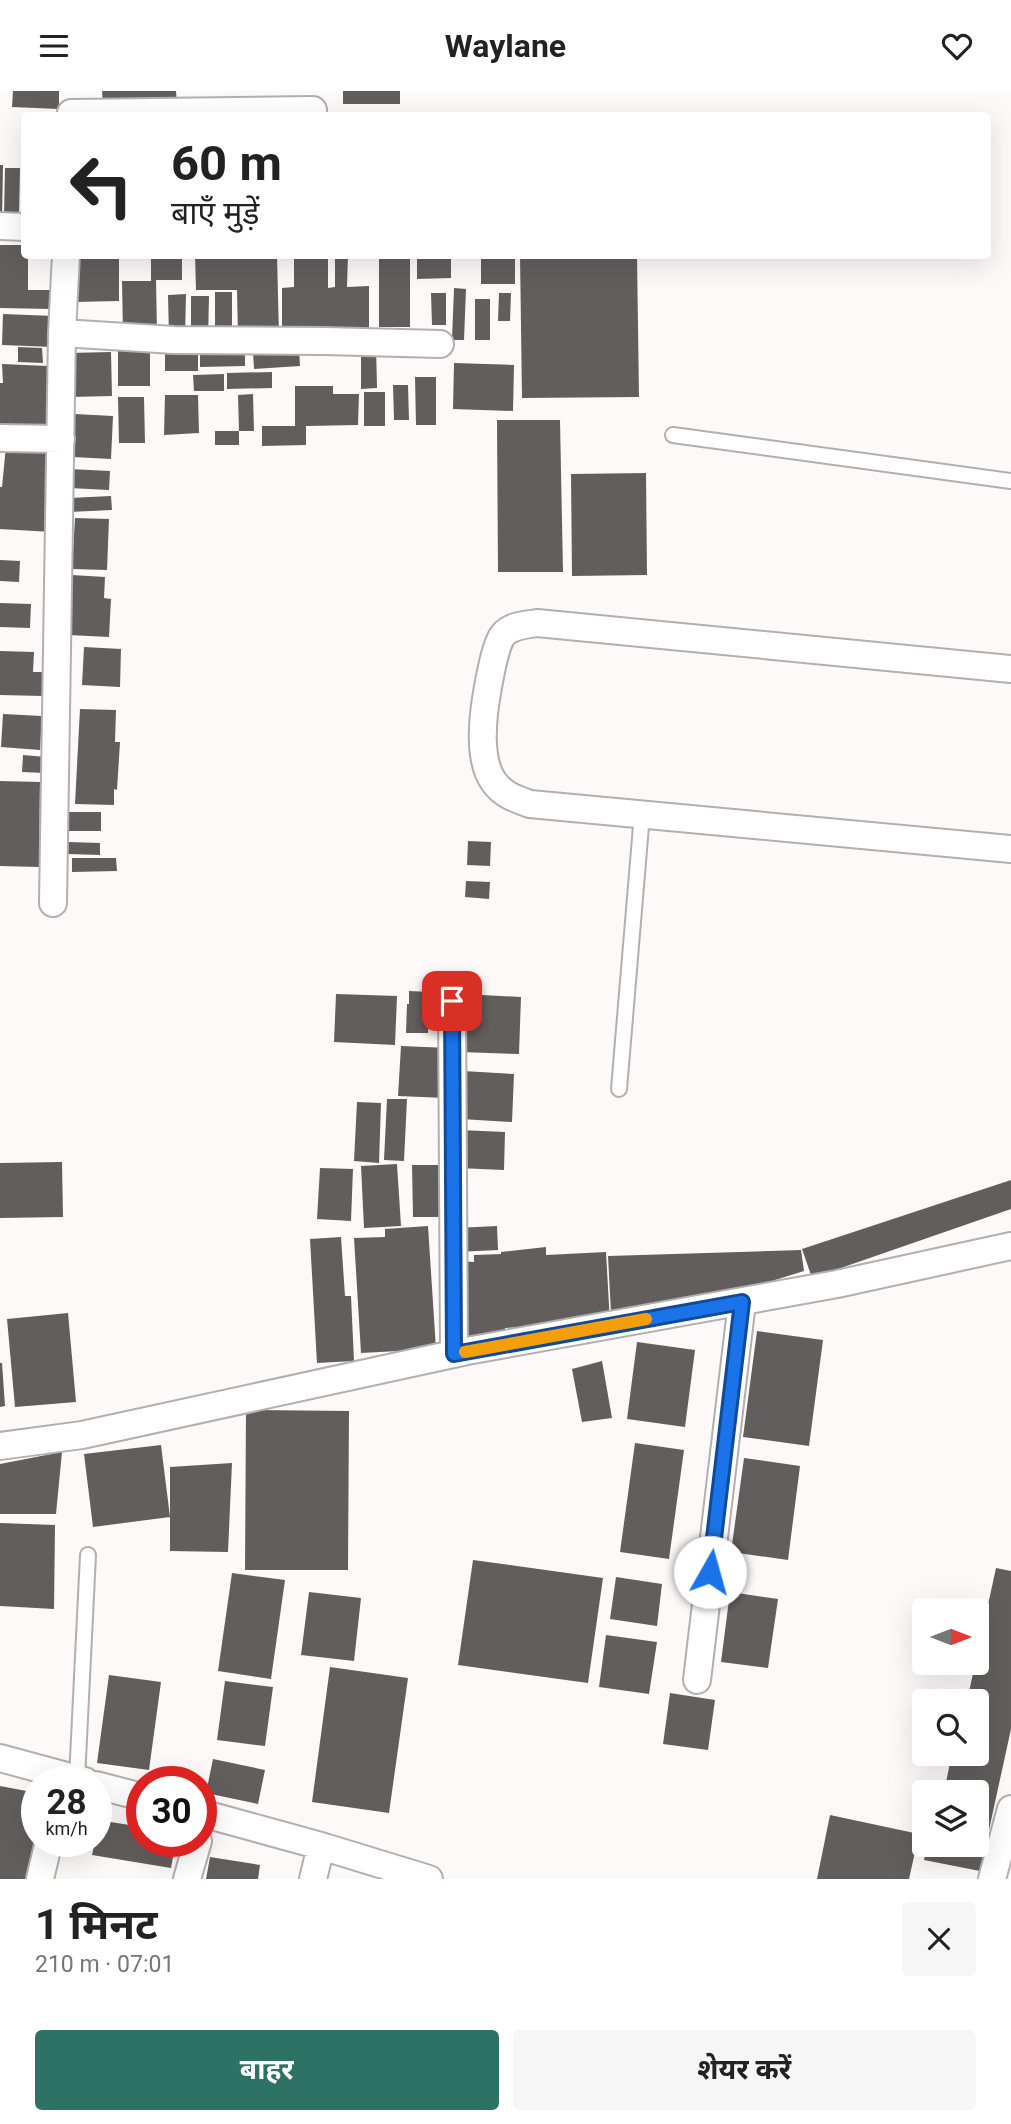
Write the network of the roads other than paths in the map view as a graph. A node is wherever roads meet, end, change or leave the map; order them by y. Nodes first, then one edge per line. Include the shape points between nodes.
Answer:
1 (71, 107) edge
2 (313, 110) dead end
3 (0, 226) edge
4 (21, 227) edge
5 (66, 259) edge
6 (62, 333) junction
7 (440, 344) dead end
8 (673, 435) dead end
9 (0, 438) edge
10 (61, 439) junction
11 (1011, 481) edge
12 (1011, 669) edge
13 (642, 814) junction
14 (1011, 849) edge
15 (53, 903) dead end
16 (452, 1001) dead end
17 (620, 1089) dead end
18 (1011, 1246) edge
19 (742, 1302) junction
20 (454, 1354) junction
21 (0, 1446) edge
22 (88, 1555) dead end
23 (697, 1680) dead end
24 (0, 1758) edge
25 (27, 1766) edge
26 (78, 1766) edge
27 (1011, 1809) edge
28 (217, 1822) edge
29 (321, 1846) junction
30 (45, 1857) edge
31 (193, 1857) edge
32 (40, 1879) edge
33 (187, 1879) edge
34 (313, 1879) edge
35 (429, 1879) edge
36 (992, 1879) edge

1 - 2 street
3 - 4 street
5 - 6 street
6 - 7 street via 174,341
6 - 10 street
8 - 11 lane
9 - 10 street
10 - 15 street
12 - 13 street via 537,623 513,627 502,635 482,729 492,780 506,795 530,804
13 - 14 street
13 - 17 lane
16 - 20 street
18 - 19 street
19 - 20 street
19 - 23 street
20 - 21 street via 82,1435
22 - 26 lane
24 - 25 street
27 - 36 street
28 - 29 street
29 - 34 street
29 - 35 street
30 - 32 street
31 - 33 street

